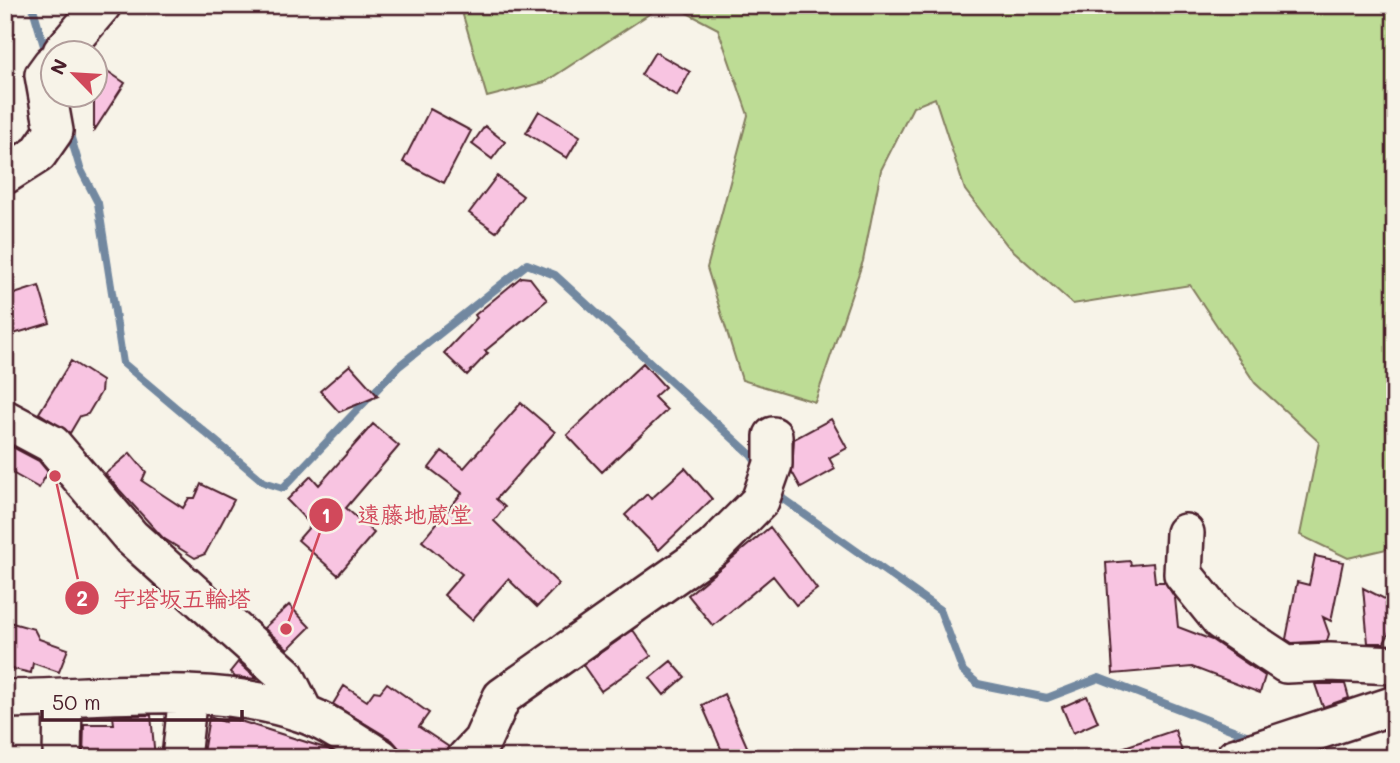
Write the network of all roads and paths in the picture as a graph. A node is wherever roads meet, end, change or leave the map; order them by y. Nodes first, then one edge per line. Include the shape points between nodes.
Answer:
1 (102, 5) edge
2 (75, 38) edge
3 (54, 108) edge
4 (5, 174) edge
5 (5, 419) edge
6 (774, 436) dead end
7 (1185, 533) dead end
8 (1395, 665) edge
9 (188, 694) junction
10 (63, 698) junction
11 (5, 699) edge
12 (1395, 705) edge
13 (304, 713) junction
14 (62, 758) edge
15 (181, 758) edge
16 (381, 758) edge
17 (467, 758) edge
18 (1234, 758) edge

1 - 2 street
3 - 4 street via 54,131 38,153
5 - 13 street via 51,444 131,537 285,675
6 - 17 street via 773,464 760,501 712,549 502,697 482,740
7 - 8 street via 1182,574 1220,621 1286,664
9 - 10 street
9 - 13 street via 235,698
9 - 15 street
10 - 11 street
10 - 14 street
12 - 18 street
13 - 16 street

